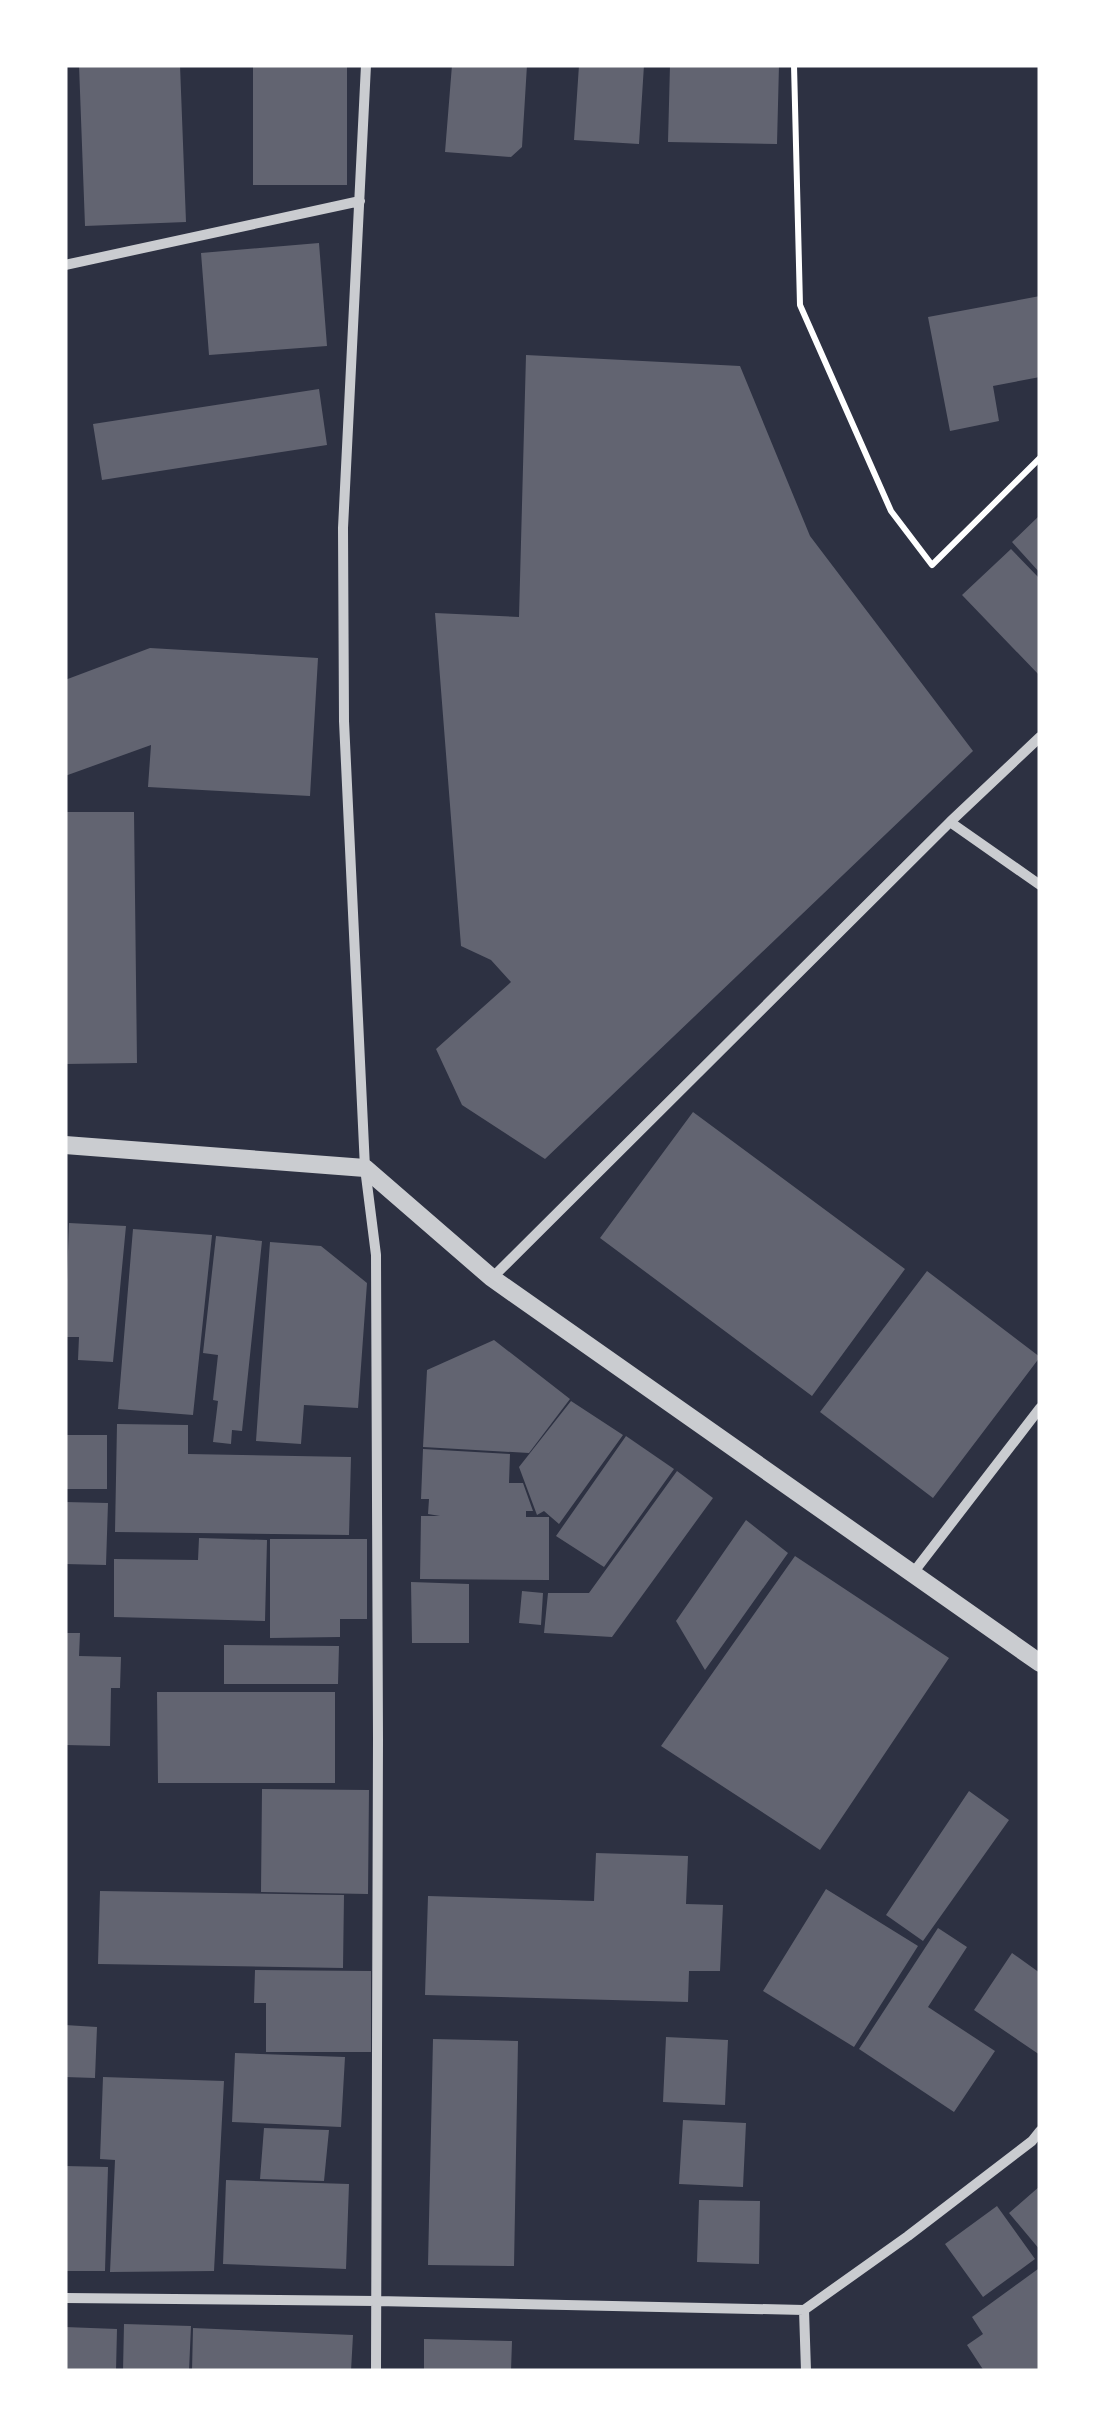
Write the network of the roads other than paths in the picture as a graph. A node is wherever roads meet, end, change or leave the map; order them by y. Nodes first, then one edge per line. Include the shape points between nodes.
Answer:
1 (366, 65) edge
2 (360, 200) junction
3 (65, 265) edge
4 (1040, 737) edge
5 (950, 822) junction
6 (1040, 885) edge
7 (65, 1144) edge
8 (366, 1168) junction
9 (492, 1278) junction
10 (1040, 1408) edge
11 (914, 1573) junction
12 (1040, 1663) edge
13 (1040, 2131) edge
14 (65, 2298) edge
15 (376, 2300) junction
16 (804, 2310) junction
17 (376, 2371) edge
18 (806, 2371) edge

1 - 2 street
2 - 3 street
2 - 8 street via 343,528 344,721
4 - 5 street
5 - 6 street
5 - 9 street
7 - 8 street
8 - 9 street
8 - 15 street via 376,1255
9 - 11 street
10 - 11 street
11 - 12 street
13 - 16 street
14 - 15 street
15 - 16 street
15 - 17 street
16 - 18 street

